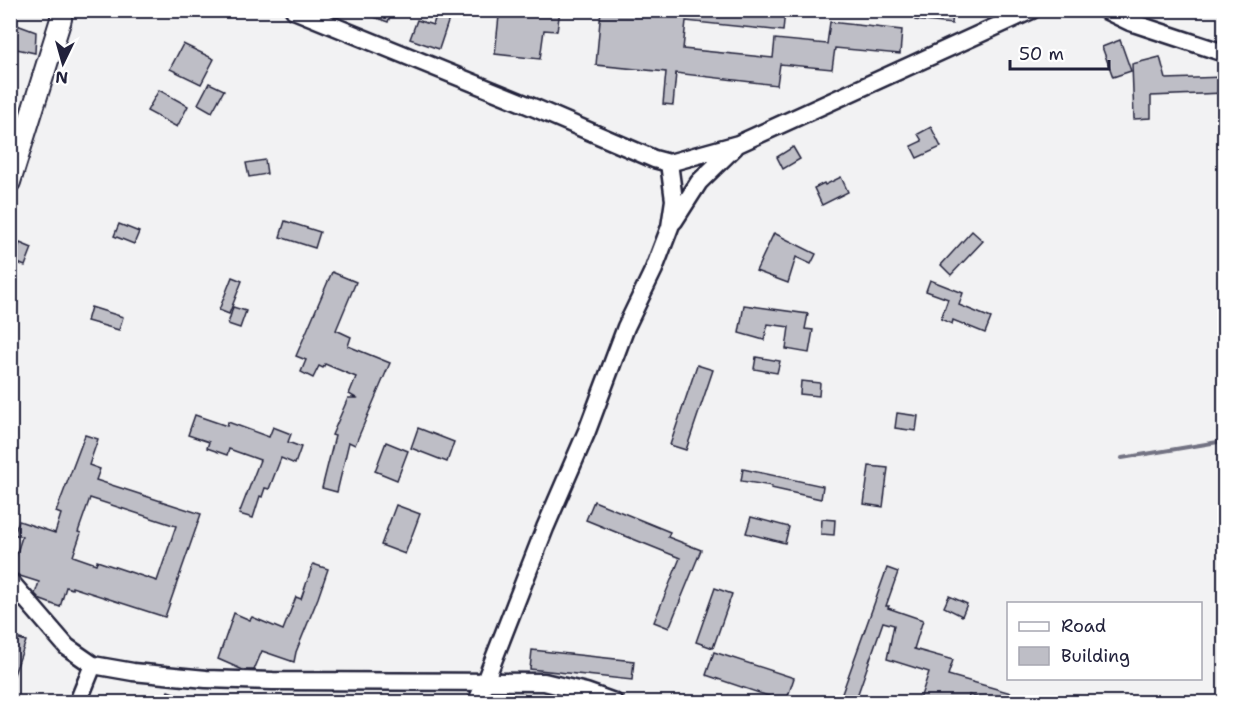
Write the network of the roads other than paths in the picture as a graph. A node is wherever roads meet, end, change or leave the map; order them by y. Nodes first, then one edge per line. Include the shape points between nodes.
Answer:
1 (294, 10) edge
2 (1032, 10) edge
3 (1105, 10) edge
4 (64, 13) edge
5 (1224, 53) edge
6 (738, 144) junction
7 (669, 163) junction
8 (10, 182) edge
9 (670, 227) junction
10 (10, 581) edge
11 (93, 666) junction
12 (486, 681) junction
13 (78, 702) edge
14 (477, 702) edge
15 (614, 702) edge

1 - 7 street
2 - 6 street
3 - 5 street
4 - 8 main road
6 - 7 street
6 - 9 street via 699,182
7 - 9 street via 674,200
9 - 12 street via 626,327
10 - 11 street via 67,647
11 - 12 street via 239,680
11 - 13 street
12 - 14 street
12 - 15 street via 544,682

